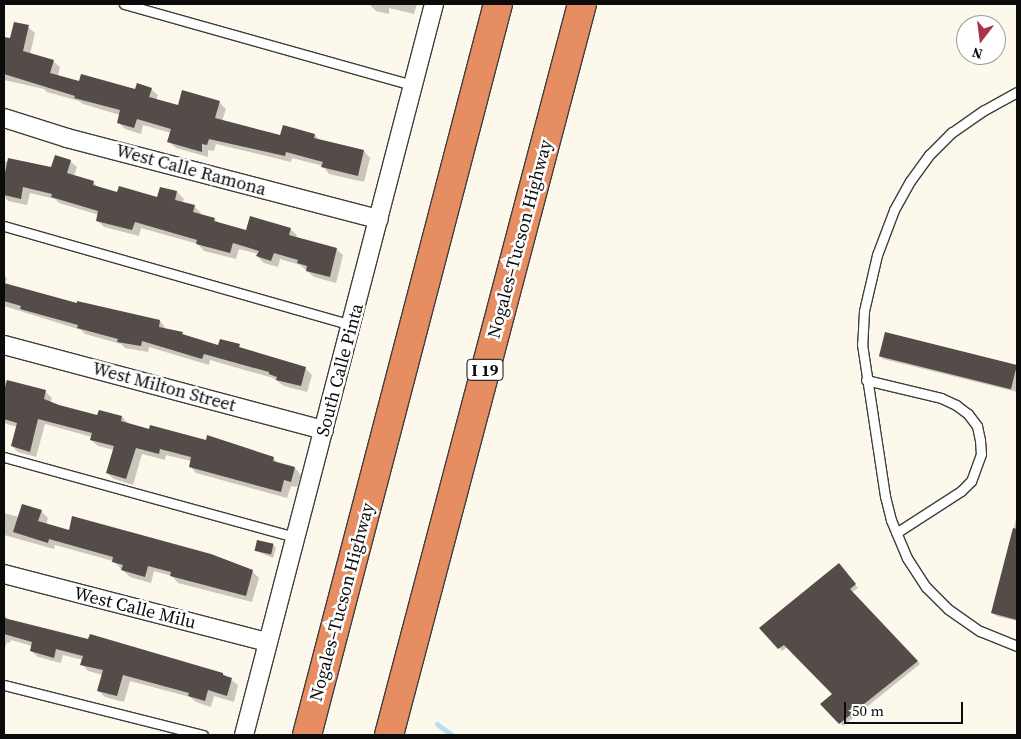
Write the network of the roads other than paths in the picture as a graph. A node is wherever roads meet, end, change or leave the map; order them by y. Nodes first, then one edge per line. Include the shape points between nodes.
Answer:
1 (124, 4) edge
2 (434, 4) edge
3 (498, 4) edge
4 (582, 4) edge
5 (413, 85) junction
6 (1017, 92) edge
7 (4, 118) edge
8 (378, 219) junction
9 (4, 226) edge
10 (351, 325) junction
11 (4, 345) edge
12 (866, 380) junction
13 (324, 430) junction
14 (4, 456) edge
15 (896, 533) junction
16 (295, 537) junction
17 (4, 574) edge
18 (267, 642) junction
19 (1017, 646) edge
20 (4, 685) edge
21 (203, 735) edge
22 (244, 735) edge
23 (307, 735) edge
24 (389, 735) edge

1 - 5 lane
2 - 5 street, South Calle Pinta
3 - 23 highway, Nogales–Tucson Highway
4 - 24 highway, Nogales–Tucson Highway / I 19
5 - 8 street, South Calle Pinta
6 - 12 lane via 952,132 924,161 901,196 882,239 867,294 862,344
7 - 8 street, West Calle Ramona via 67,138
8 - 10 street, South Calle Pinta
9 - 10 lane
10 - 13 street, South Calle Pinta
11 - 13 street, West Milton Street
12 - 15 lane via 885,496
12 - 15 lane via 942,398 956,405 968,414 980,440 981,454 970,481 961,491
13 - 16 street, South Calle Pinta
14 - 16 lane
15 - 19 lane via 913,569 940,602 980,632
16 - 18 street, South Calle Pinta
17 - 18 street, West Calle Milu
18 - 22 street, South Calle Pinta
20 - 21 lane

